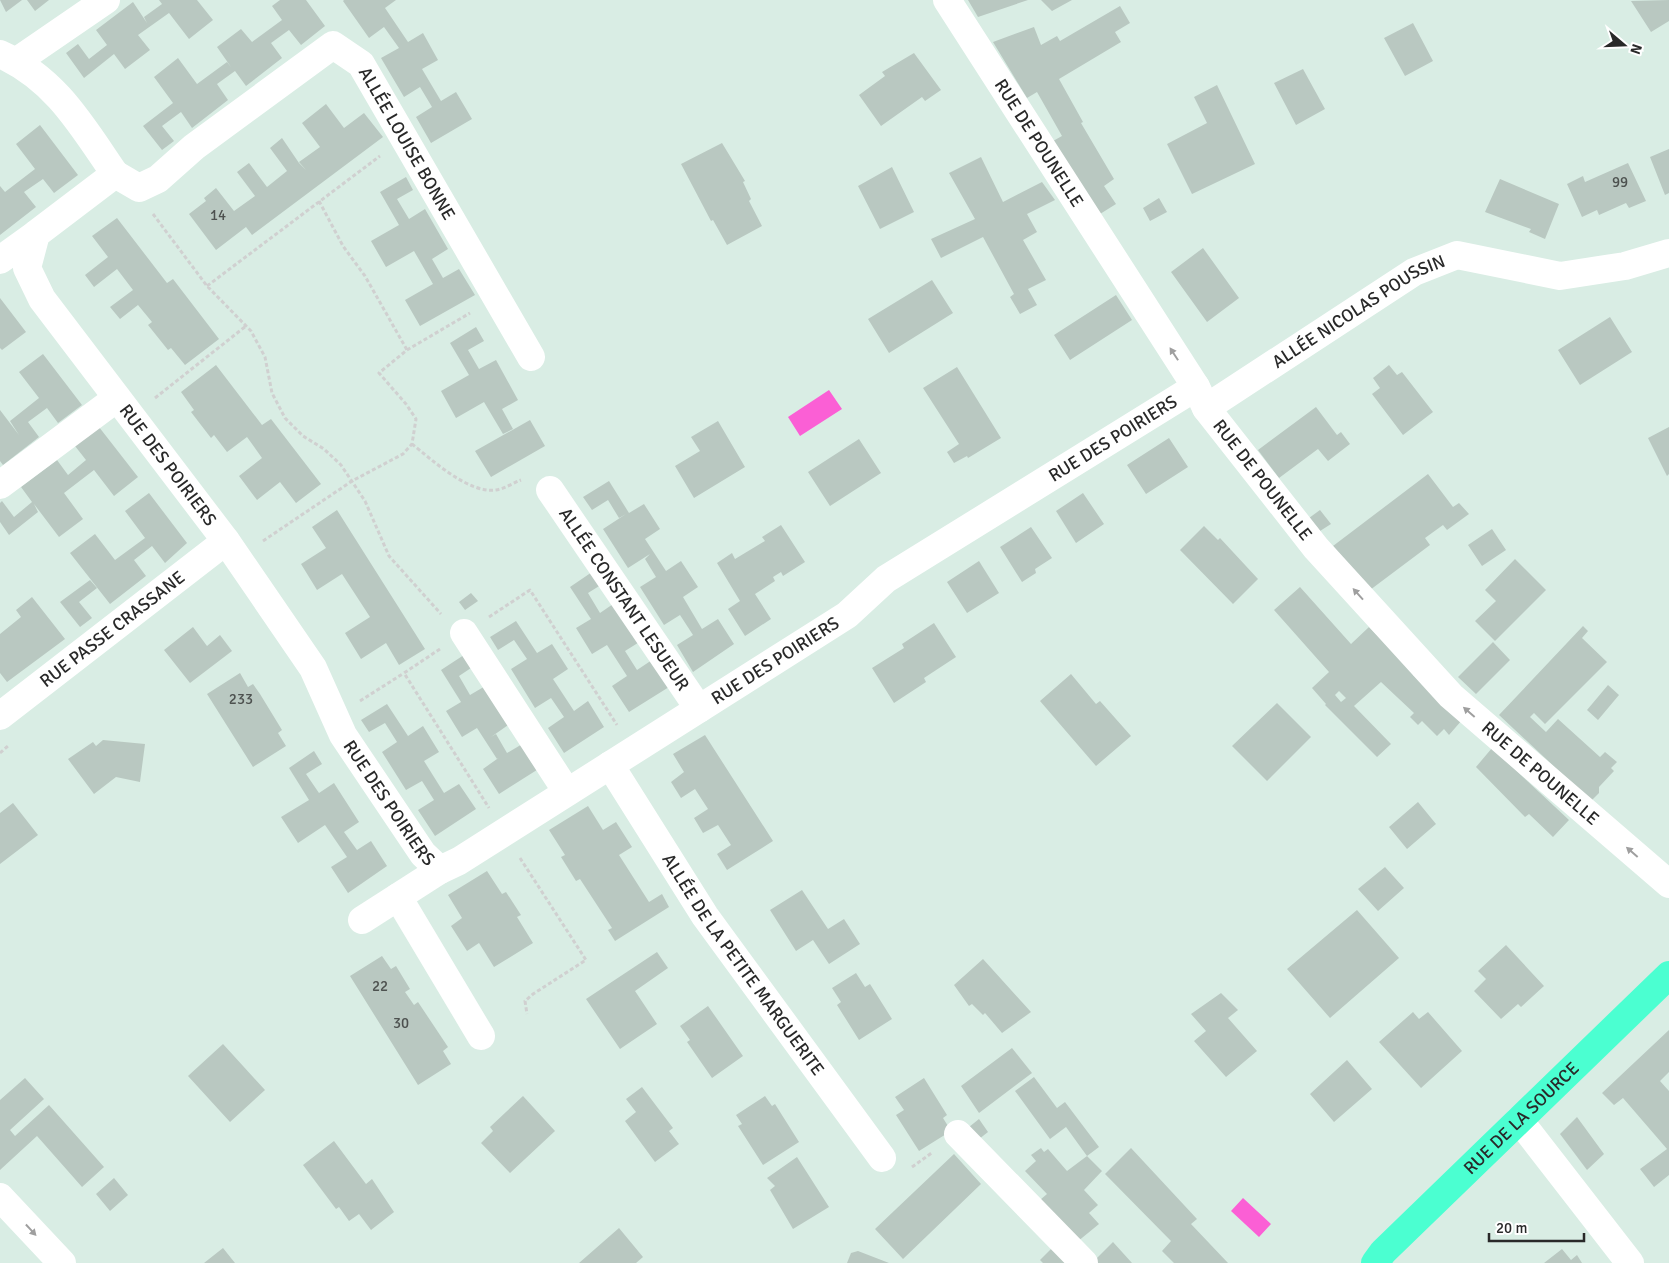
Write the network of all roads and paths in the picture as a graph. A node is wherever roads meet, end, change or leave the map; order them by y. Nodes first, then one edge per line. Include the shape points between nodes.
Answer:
1 (106, 0) edge
2 (947, 0) edge
3 (8, 58) edge
4 (404, 137) junction
5 (115, 174) junction
6 (139, 188) junction
7 (319, 201) junction
8 (36, 234) junction
9 (1669, 253) edge
10 (0, 260) edge
11 (207, 286) junction
12 (497, 297) junction
13 (246, 326) junction
14 (407, 350) junction
15 (532, 357) dead end
16 (1201, 397) junction
17 (124, 408) junction
18 (412, 444) junction
19 (352, 481) junction
20 (0, 485) edge
21 (550, 490) joint
22 (232, 550) junction
23 (455, 627) joint
24 (404, 673) dead end
25 (699, 709) junction
26 (0, 716) edge
27 (335, 718) junction
28 (15, 741) dead end
29 (0, 752) edge
30 (610, 765) junction
31 (568, 792) junction
32 (440, 870) junction
33 (1669, 884) edge
34 (398, 897) junction
35 (362, 920) dead end
36 (1669, 975) edge
37 (481, 1036) dead end
38 (1519, 1120) junction
39 (958, 1134) joint
40 (882, 1158) joint
41 (0, 1197) edge
42 (62, 1263) edge
43 (1084, 1263) edge
44 (1375, 1263) edge
45 (1630, 1263) edge

1 - 3 street
16 -> 2 street, RUE DE POUNELLE
3 - 5 street via 36,74 68,105
4 - 6 street, ALLÉE LOUISE BONNE via 362,64 333,45 194,146 158,179
4 - 7 path
4 - 12 street, ALLÉE LOUISE BONNE
5 - 6 street
5 - 8 street
6 - 11 path via 147,206
7 - 11 path
7 - 14 path
8 - 10 street
8 - 17 street, RUE DES POIRIERS via 27,268 42,299
9 - 16 street, ALLÉE NICOLAS POUSSIN via 1625,266 1560,276 1457,255 1414,272
11 - 13 path
12 - 14 path
12 - 15 street, ALLÉE LOUISE BONNE
13 - 17 path
13 - 19 path via 265,357 272,393 285,418 303,436 324,449
14 - 18 path via 379,373 416,419
16 - 25 street, RUE DES POIRIERS via 886,579 847,615
33 -> 16 street, RUE DE POUNELLE via 1451,696 1316,548
17 - 20 street
17 - 22 street, RUE DES POIRIERS
18 - 19 path via 403,454
18 - 21 path via 447,472 485,490 497,490 527,478 537,479
19 - 22 path
19 - 23 path via 365,501 389,556
21 - 25 street, ALLÉE CONSTANT LESUEUR
22 - 26 street, RUE PASSE CRASSANE
22 - 27 street, RUE DES POIRIERS via 313,668
23 - 31 street
24 - 27 path
25 - 30 street, RUE DES POIRIERS
27 - 32 street, RUE DES POIRIERS via 343,735 423,854
28 - 29 path
30 - 31 street, RUE DES POIRIERS
30 - 40 street, ALLÉE DE LA PETITE MARGUERITE via 705,916
31 - 32 street, RUE DES POIRIERS via 460,861
32 - 34 street
34 - 35 street
34 - 37 street
36 - 38 main road, RUE DE LA SOURCE
38 - 44 main road, RUE DE LA SOURCE
38 - 45 street
39 - 40 path via 902,1174
39 - 43 street
41 -> 42 street

